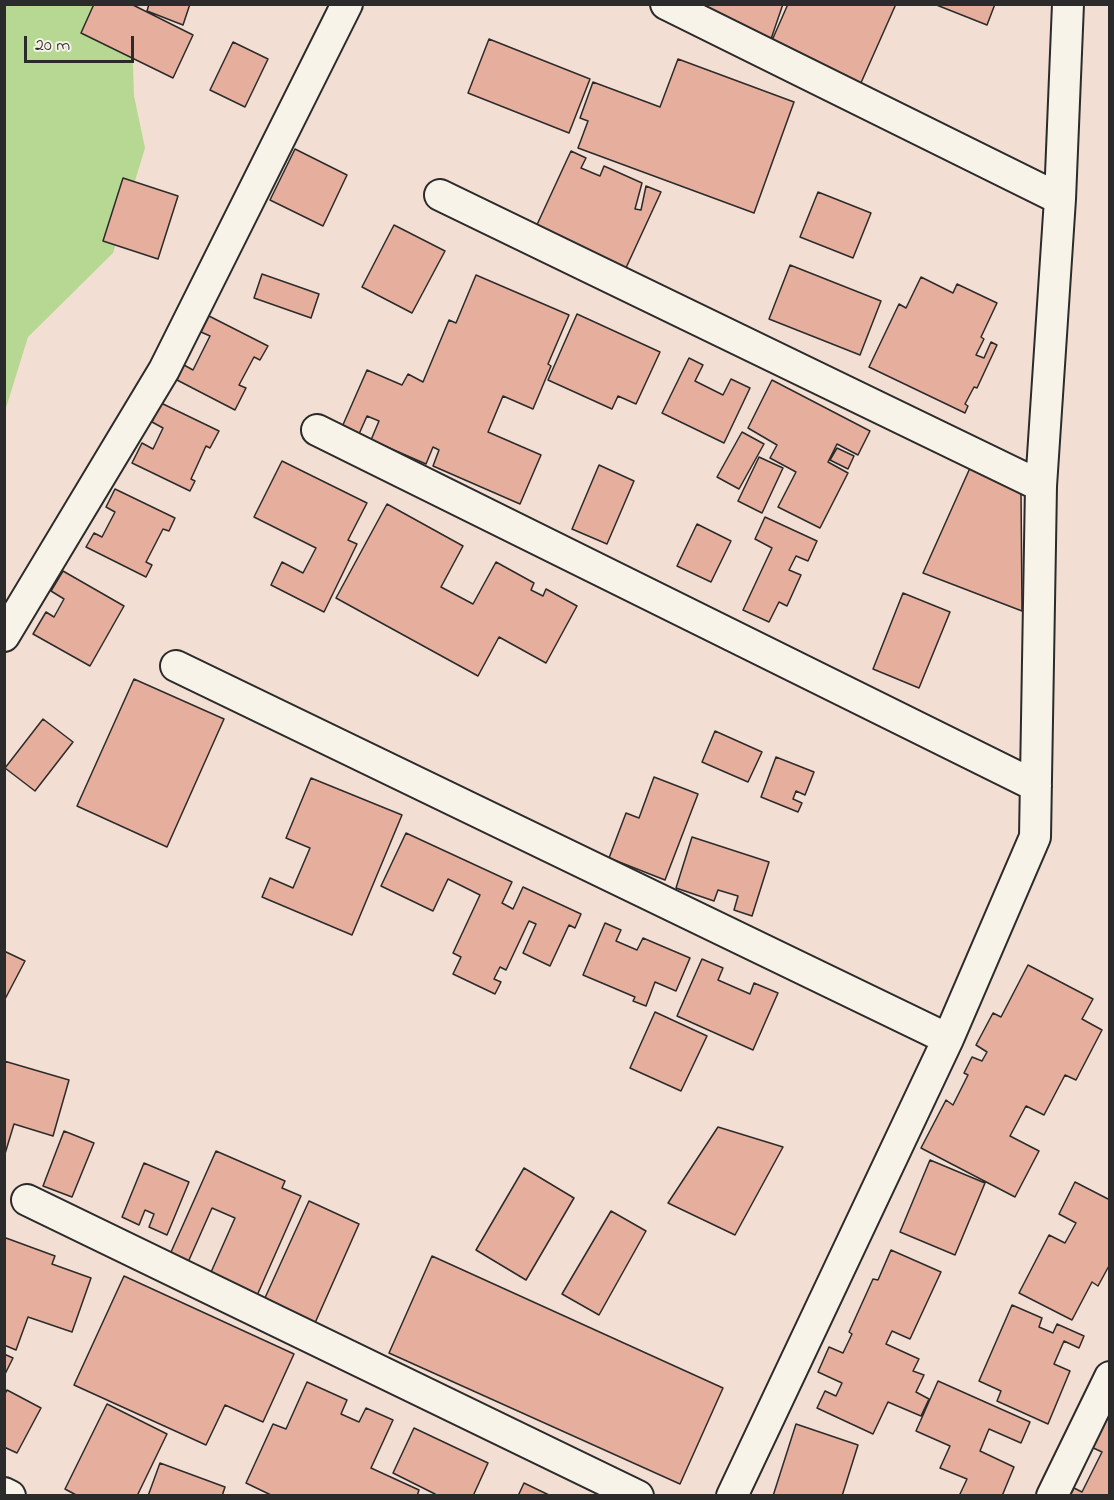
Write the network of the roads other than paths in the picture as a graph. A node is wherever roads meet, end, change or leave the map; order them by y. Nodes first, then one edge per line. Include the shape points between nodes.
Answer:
1 (347, 4) edge
2 (666, 4) edge
3 (1068, 4) edge
4 (440, 195) dead end
5 (1060, 199) junction
6 (317, 430) dead end
7 (1041, 486) junction
8 (4, 636) edge
9 (176, 666) dead end
10 (1036, 786) junction
11 (948, 1039) junction
12 (27, 1200) dead end
13 (1110, 1377) edge
14 (4, 1493) edge
15 (10, 1496) edge
16 (638, 1496) edge
17 (732, 1496) edge
18 (1052, 1496) edge

1 - 8 street via 164,370
2 - 5 street
3 - 5 street
4 - 7 street
5 - 7 street
6 - 10 street
7 - 10 street
9 - 11 street
10 - 11 street via 1035,837
11 - 17 street
12 - 16 street
13 - 18 street
14 - 15 street

